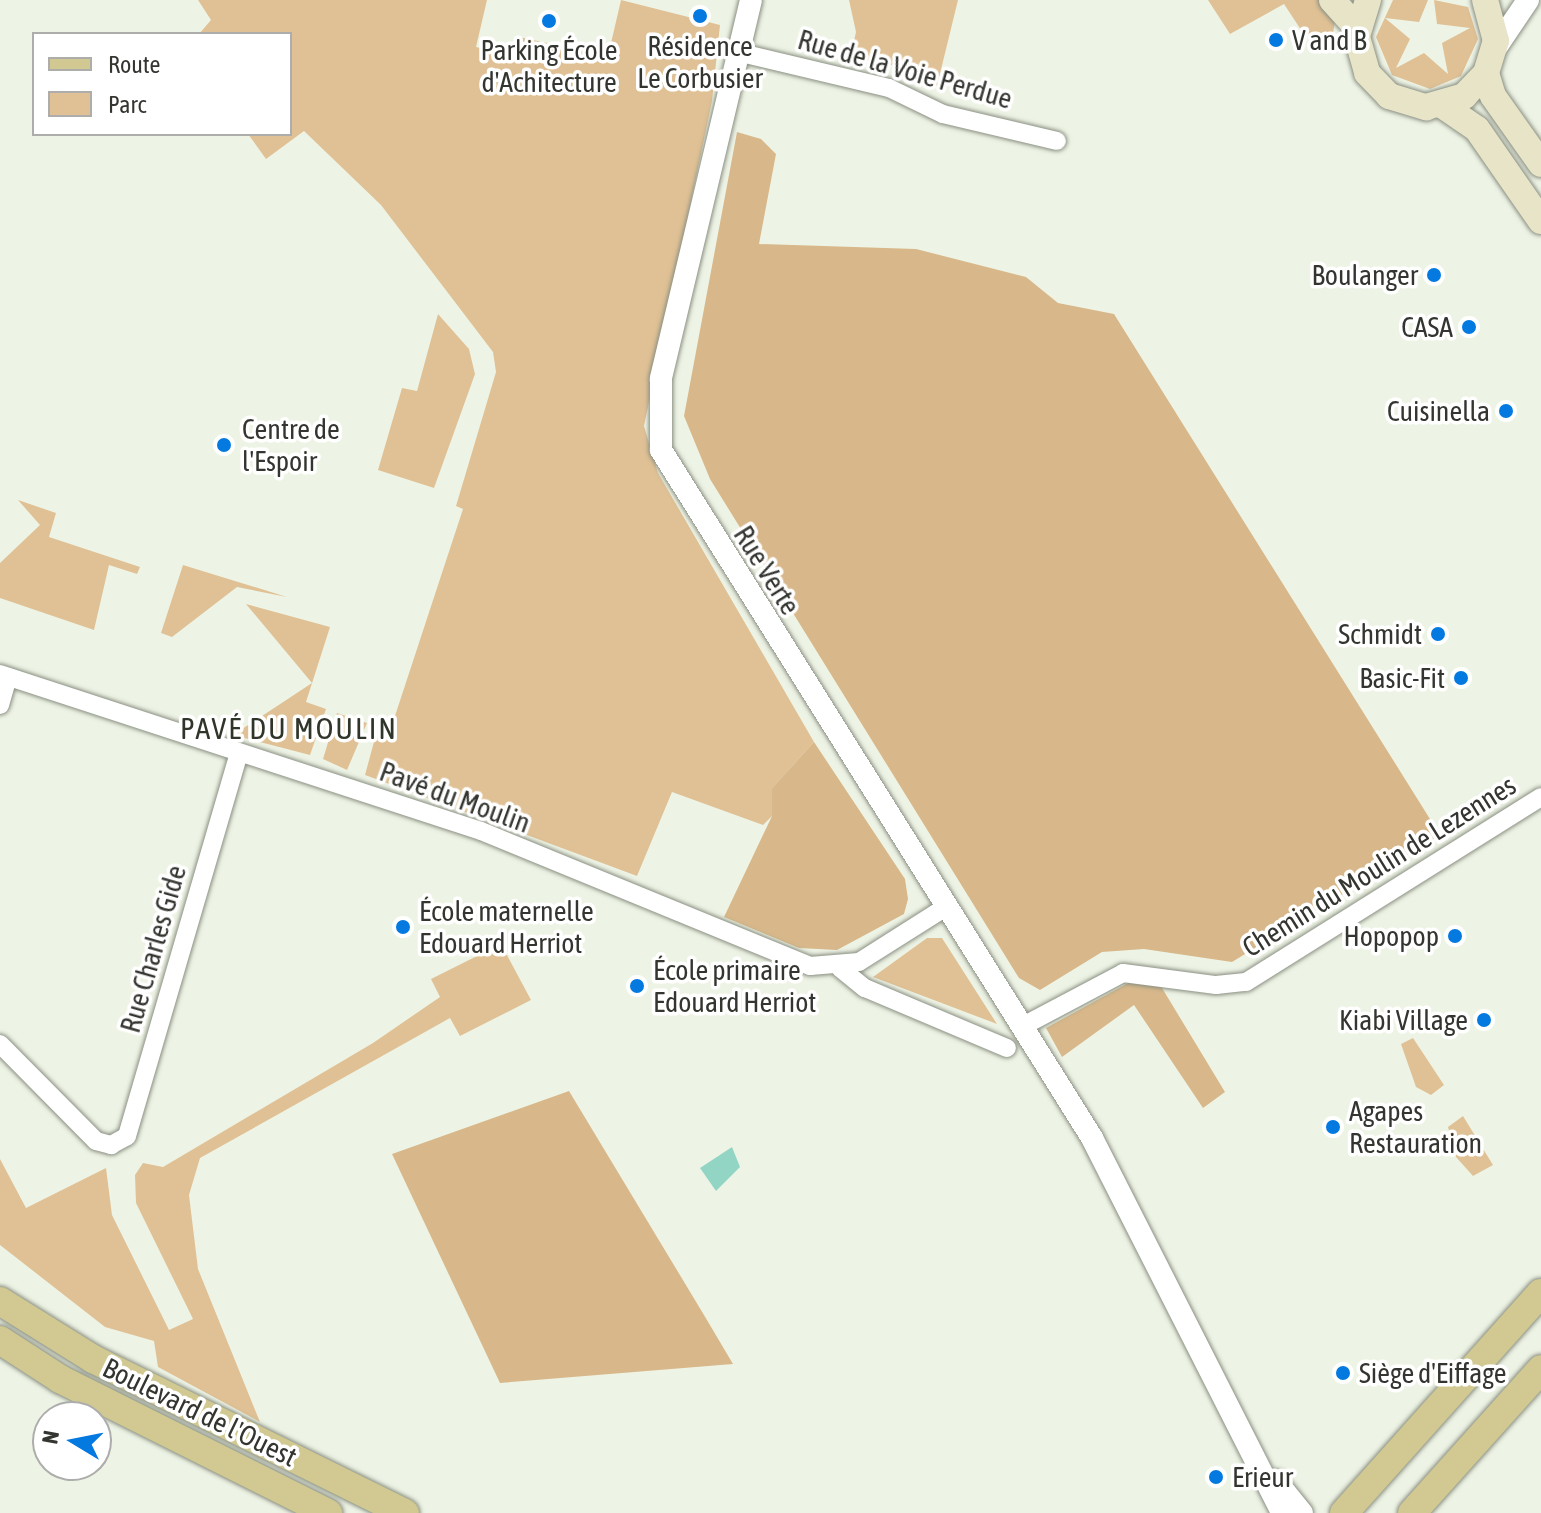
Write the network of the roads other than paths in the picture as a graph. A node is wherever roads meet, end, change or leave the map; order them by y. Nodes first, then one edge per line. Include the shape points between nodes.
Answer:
1 (748, 0) edge
2 (1332, 0) edge
3 (1368, 0) edge
4 (1485, 0) edge
5 (1528, 0) edge
6 (1358, 29) junction
7 (737, 52) junction
8 (1490, 61) junction
9 (1442, 105) junction
10 (1057, 141) dead end
11 (1541, 164) edge
12 (1541, 221) edge
13 (4, 676) edge
14 (0, 705) edge
15 (239, 753) junction
16 (1541, 797) edge
17 (946, 907) junction
18 (840, 968) junction
19 (1023, 1026) junction
20 (0, 1044) edge
21 (1007, 1048) dead end
22 (1541, 1293) edge
23 (0, 1301) edge
24 (0, 1340) edge
25 (1541, 1369) edge
26 (1240, 1436) junction
27 (328, 1513) edge
28 (405, 1513) edge
29 (1282, 1513) edge
30 (1302, 1513) edge
31 (1344, 1513) edge
32 (1412, 1513) edge

1 - 7 street, Rue Verte
2 - 6 main road
3 - 6 main road
4 - 8 main road
5 - 8 street
6 - 9 main road via 1360,59 1376,86 1411,105
7 - 10 street, Rue de la Voie Perdue via 889,88 943,114
7 - 17 street, Rue Verte via 659,390 661,450
8 - 9 main road
8 - 11 main road
9 - 12 main road via 1477,129
13 - 14 street
13 - 15 street, Pavé du Moulin
15 - 18 street, Pavé du Moulin via 481,831 799,963
15 - 20 street, Rue Charles Gide via 127,1136 104,1144
16 - 19 street, Chemin du Moulin de Lezennes via 1246,982 1227,986 1123,973
17 - 18 street
17 - 19 street, Rue Verte
18 - 21 street, Pavé du Moulin via 865,988
19 - 26 street, Rue Verte via 1102,1156
22 - 31 main road
23 - 28 main road, Boulevard de l'Ouest via 93,1359
24 - 27 main road, Boulevard de l'Ouest via 73,1386
25 - 32 main road
26 - 29 street
26 - 30 street

